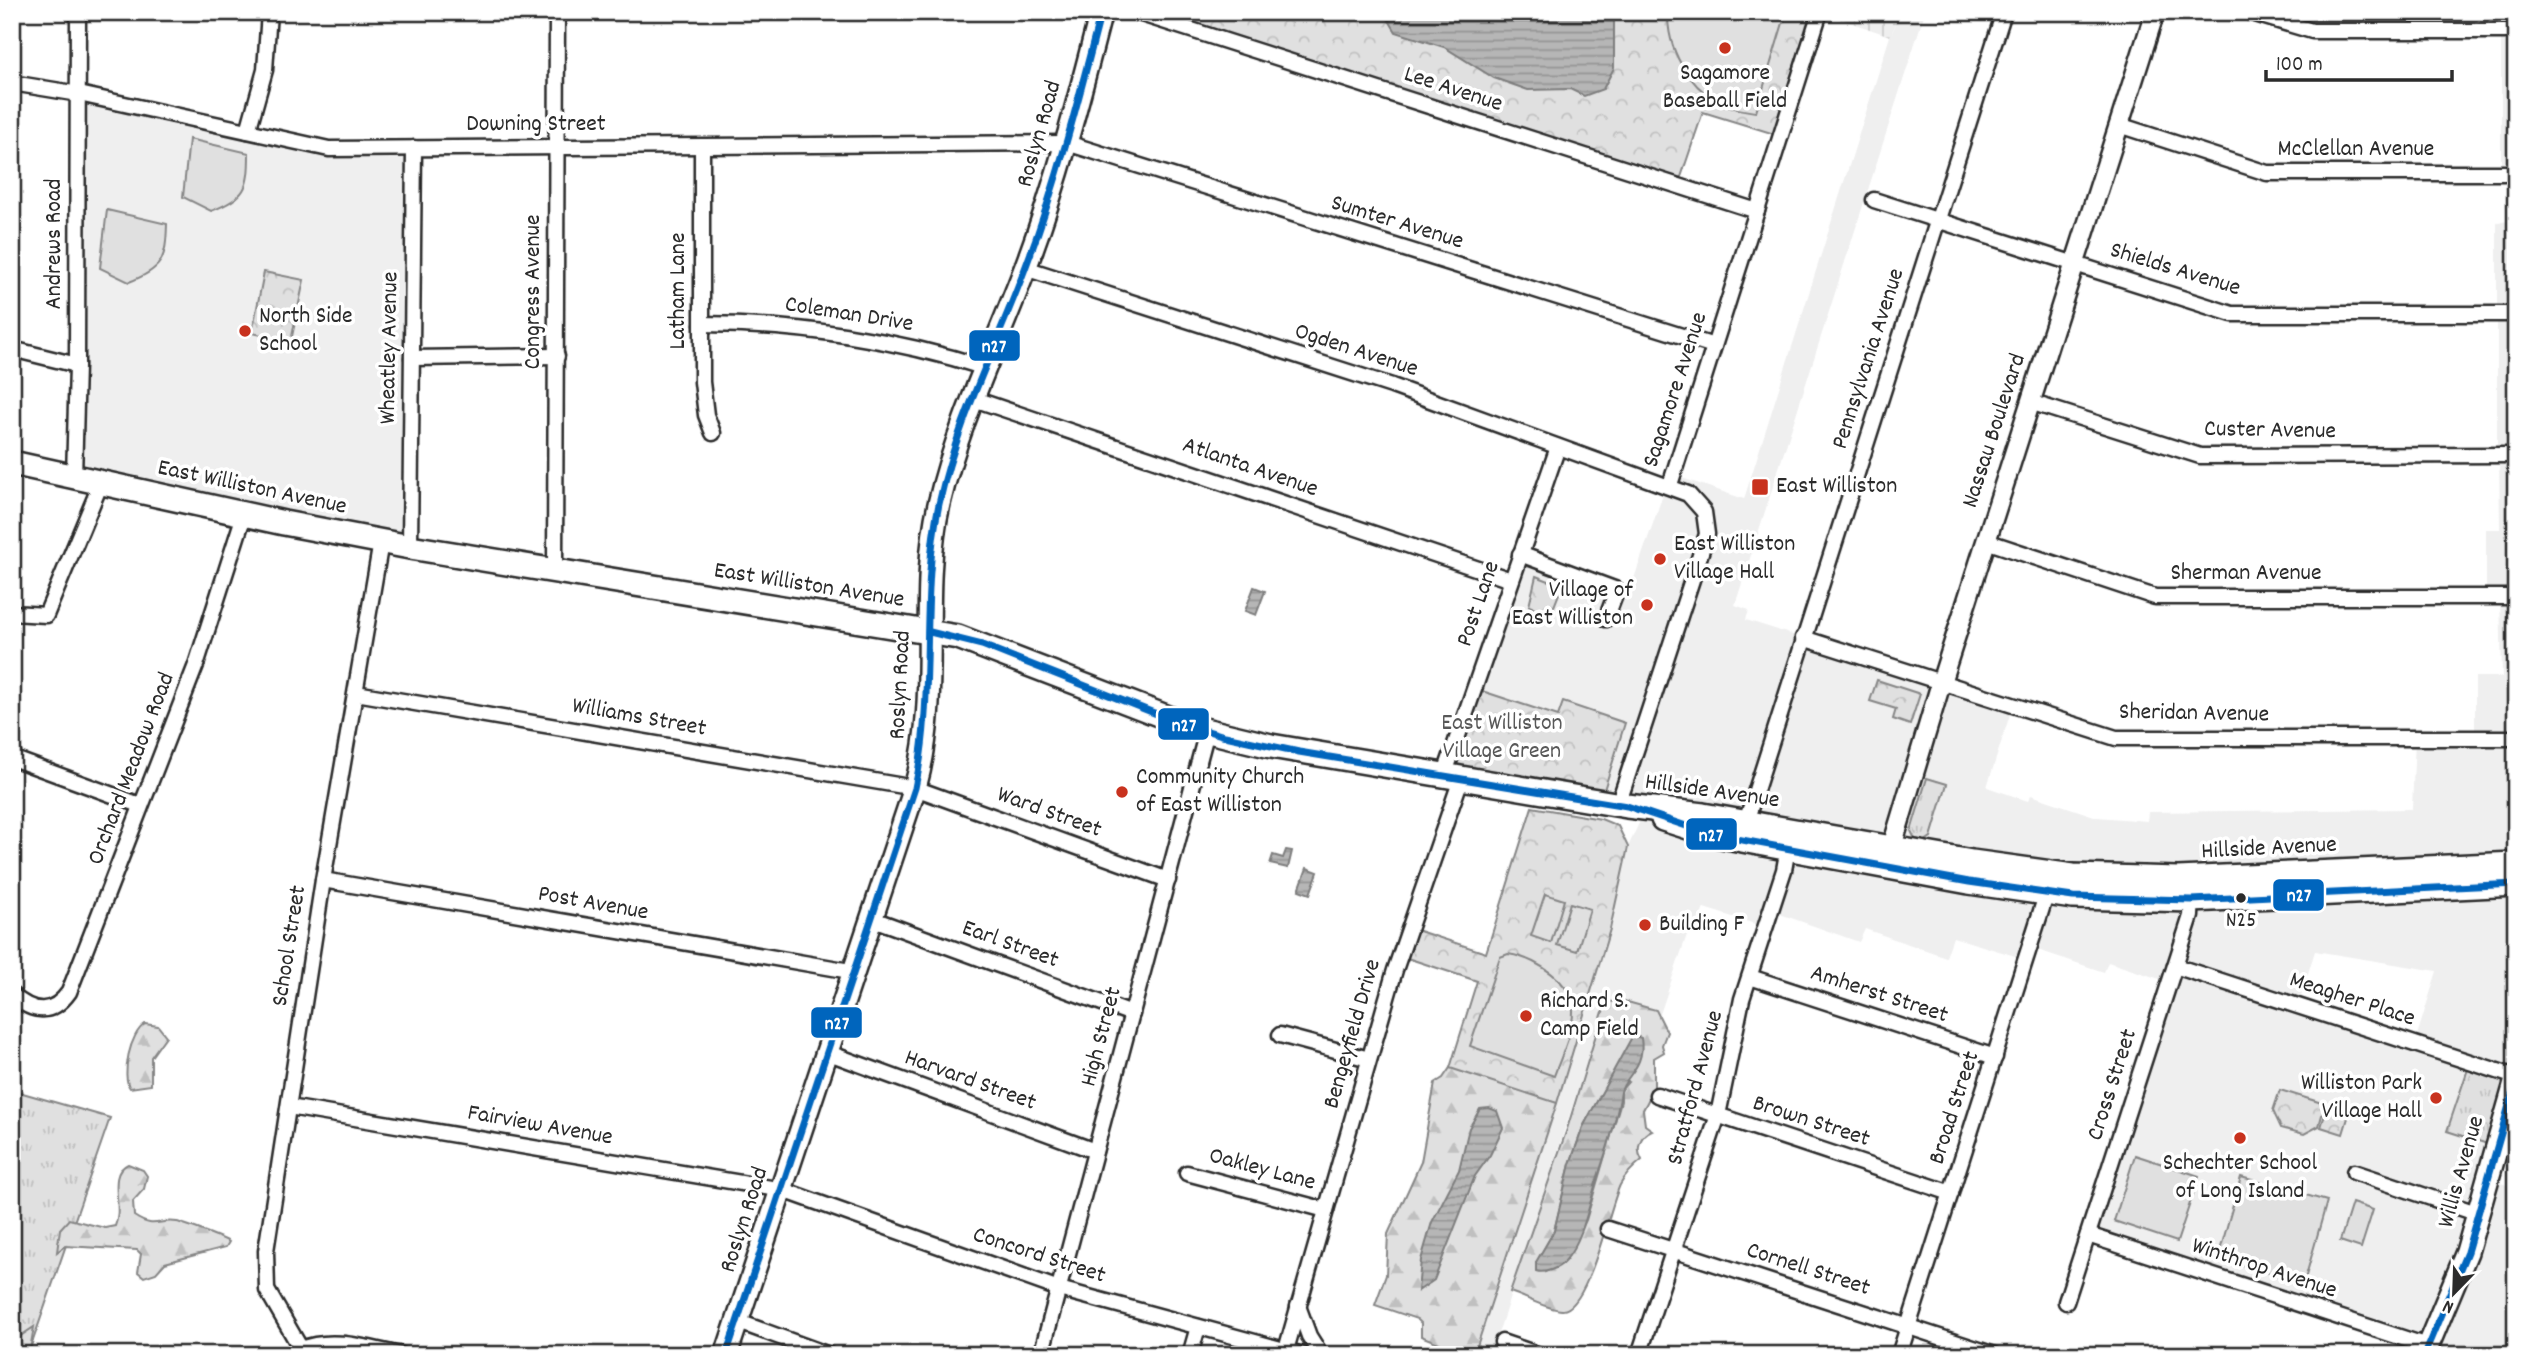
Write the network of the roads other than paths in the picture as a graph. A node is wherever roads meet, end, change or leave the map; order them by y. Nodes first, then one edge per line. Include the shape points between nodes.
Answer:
1 (78, 12) edge
2 (269, 12) edge
3 (557, 12) edge
4 (1101, 12) edge
5 (1135, 12) edge
6 (1820, 12) edge
7 (2004, 12) edge
8 (2155, 12) edge
9 (2248, 12) edge
10 (2516, 31) edge
11 (12, 83) edge
12 (79, 94) junction
13 (2119, 125) junction
14 (248, 131) junction
15 (1067, 143) junction
16 (702, 146) junction
17 (558, 147) junction
18 (414, 148) junction
19 (2516, 173) edge
20 (1874, 200) dead end
21 (1757, 211) junction
22 (1937, 220) junction
23 (2075, 264) junction
24 (1025, 268) junction
25 (2516, 314) edge
26 (702, 324) junction
27 (1714, 346) junction
28 (12, 349) edge
29 (556, 356) junction
30 (412, 358) junction
31 (77, 365) junction
32 (986, 368) junction
33 (974, 399) junction
34 (2030, 402) junction
35 (713, 433) dead end
36 (1558, 447) junction
37 (2516, 455) edge
38 (12, 463) edge
39 (74, 477) junction
40 (101, 483) junction
41 (1670, 485) junction
42 (244, 514) junction
43 (1986, 541) junction
44 (382, 542) junction
45 (410, 547) junction
46 (1520, 554) junction
47 (555, 572) junction
48 (1511, 580) junction
49 (2516, 597) edge
50 (12, 613) edge
51 (1606, 619) dead end
52 (930, 632) junction
53 (1803, 638) junction
54 (1941, 682) junction
55 (356, 692) junction
56 (1207, 731) junction
57 (2516, 738) edge
58 (12, 758) edge
59 (1452, 777) junction
60 (915, 788) junction
61 (140, 805) junction
62 (1622, 805) junction
63 (1743, 831) junction
64 (1790, 839) junction
65 (1888, 857) junction
66 (2516, 864) edge
67 (323, 880) junction
68 (1168, 880) junction
69 (2516, 884) edge
70 (2050, 885) junction
71 (2192, 890) junction
72 (873, 919) junction
73 (2175, 966) junction
74 (856, 972) junction
75 (1750, 976) junction
76 (12, 995) edge
77 (1132, 1014) junction
78 (1280, 1035) dead end
79 (829, 1053) junction
80 (1995, 1057) junction
81 (1369, 1059) junction
82 (2516, 1078) edge
83 (1657, 1096) dead end
84 (289, 1107) junction
85 (2511, 1114) edge
86 (1718, 1115) junction
87 (1095, 1151) junction
88 (2354, 1172) dead end
89 (1187, 1173) dead end
90 (783, 1191) junction
91 (1951, 1193) junction
92 (1326, 1210) junction
93 (2479, 1214) junction
94 (1608, 1229) dead end
95 (2088, 1235) junction
96 (1673, 1250) junction
97 (1059, 1289) junction
98 (2066, 1302) dead end
99 (1298, 1305) junction
100 (739, 1322) junction
101 (1908, 1326) junction
102 (1198, 1327) junction
103 (1502, 1342) dead end
104 (1286, 1350) junction
105 (2425, 1350) edge
106 (300, 1352) edge
107 (402, 1355) edge
108 (726, 1355) edge
109 (829, 1355) edge
110 (1041, 1355) edge
111 (1190, 1355) edge
112 (1303, 1355) edge
113 (1321, 1355) edge
114 (1540, 1355) edge
115 (1639, 1355) edge
116 (1899, 1355) edge
117 (1995, 1355) edge

1 - 12 street, Andrews Road via 75,65
2 - 14 street via 265,70
3 - 17 street, Congress Avenue
4 - 15 main road, Roslyn Road
5 - 21 street, Lee Avenue
6 - 21 street, Sagamore Avenue
7 - 22 street, Pennsylvania Avenue
8 - 13 street, Nassau Boulevard
9 - 10 street via 2312,31
11 - 12 street, Downing Street
12 - 14 street, Downing Street
12 - 31 street, Andrews Road
13 - 19 street, McClellan Avenue via 2267,173
13 - 23 street, Nassau Boulevard
14 - 18 street, Downing Street via 329,149
15 - 16 street, Downing Street
15 - 24 main road, Roslyn Road
15 - 27 street, Sumter Avenue
16 - 17 street, Downing Street
16 - 26 street, Latham Lane
17 - 18 street, Downing Street
17 - 29 street, Congress Avenue
18 - 30 street, Wheatley Avenue
20 - 22 street, Shields Avenue
21 - 27 street, Sagamore Avenue
22 - 23 street, Shields Avenue
22 - 53 street, Pennsylvania Avenue
23 - 25 street, Shields Avenue via 2232,314
23 - 34 street, Nassau Boulevard
24 - 32 main road, Roslyn Road
24 - 36 street, Ogden Avenue via 1392,386
26 - 32 street, Coleman Drive via 775,326 920,350
26 - 35 street, Latham Lane via 702,399
27 - 41 street, Sagamore Avenue
28 - 31 street
29 - 30 street
29 - 47 street, Congress Avenue
30 - 45 street, Wheatley Avenue
31 - 39 street, Andrews Road
32 - 33 main road, Roslyn Road
33 - 48 street, Atlanta Avenue
33 - 52 main road, Roslyn Road via 939,506
34 - 37 street, Custer Avenue via 2200,456
34 - 43 street, Nassau Boulevard
36 - 41 street, Ogden Avenue
36 - 46 street, Post Lane
38 - 39 main road, East Williston Avenue
39 - 40 main road, East Williston Avenue
40 - 42 main road, East Williston Avenue
40 - 50 street via 46,615
41 - 62 street, Sagamore Avenue via 1699,506 1706,517 1707,534
42 - 44 main road, East Williston Avenue
42 - 61 street, Orchard Meadow Road via 197,665
43 - 49 street, Sherman Avenue via 2155,597
43 - 54 street, Nassau Boulevard
44 - 45 main road, East Williston Avenue
44 - 55 street, School Street
45 - 47 main road, East Williston Avenue
46 - 48 street, Post Lane
46 - 51 street via 1617,590
47 - 52 main road, East Williston Avenue
48 - 59 street, Post Lane
52 - 56 main road, East Williston Avenue via 991,648
52 - 60 main road, Roslyn Road via 930,709
53 - 54 street, Sheridan Avenue
53 - 63 street, Pennsylvania Avenue
54 - 57 street, Sheridan Avenue via 2116,738
54 - 65 street, Nassau Boulevard
55 - 60 street, Williams Street
55 - 67 street, School Street
56 - 59 main road, East Williston Avenue via 1299,752
56 - 68 street, High Street
58 - 61 street
59 - 62 main road, East Williston Avenue
59 - 81 street, Bengeyfield Drive
60 - 68 street, Ward Street
60 - 72 main road, Roslyn Road
61 - 76 street, Orchard Meadow Road via 69,992 55,1007 41,1011
62 - 63 main road, Hillside Avenue
63 - 64 main road, Hillside Avenue
64 - 65 main road, Hillside Avenue
64 - 75 street, Stratford Avenue
65 - 70 main road, Hillside Avenue
66 - 71 main road, Hillside Avenue
67 - 74 street, Post Avenue
67 - 84 street, School Street
68 - 77 street, High Street
69 - 71 main road, Hillside Avenue
70 - 71 main road, Hillside Avenue
70 - 80 street, Broad Street
71 - 73 street, Cross Street via 2191,916
72 - 74 main road, Roslyn Road
72 - 77 street, Earl Street
73 - 82 street, Meagher Place
73 - 95 street, Cross Street
74 - 79 main road, Roslyn Road
75 - 80 street, Amherst Street
75 - 86 street, Stratford Avenue
77 - 87 street, High Street
78 - 81 street
79 - 87 street, Harvard Street
79 - 90 main road, Roslyn Road
80 - 91 street, Broad Street
81 - 92 street, Bengeyfield Drive
82 - 85 main road, Willis Avenue
83 - 86 street, Brown Street
84 - 90 street, Fairview Avenue
84 - 106 street, School Street via 265,1251 265,1278
85 - 93 main road, Willis Avenue
86 - 91 street, Brown Street
86 - 96 street, Stratford Avenue
87 - 97 street, High Street
88 - 93 street
89 - 92 street, Oakley Lane
90 - 97 street, Concord Street
90 - 100 main road, Roslyn Road
91 - 101 street, Broad Street
92 - 99 street, Bengeyfield Drive
93 - 105 main road, Willis Avenue via 2461,1269
94 - 96 street, Cornell Street
95 - 98 street, Cross Street
95 - 105 street, Winthrop Avenue
96 - 101 street, Cornell Street
96 - 115 street, Stratford Avenue
97 - 102 street, Concord Street
97 - 110 street, High Street
99 - 104 street, Bengeyfield Drive
99 - 113 street via 1308,1336
100 - 108 main road, Roslyn Road
100 - 109 street
101 - 116 street, Broad Street
101 - 117 street, Cornell Street
102 - 104 street, Concord Street
102 - 111 street
103 - 114 street
104 - 112 street
106 - 107 street via 317,1343 332,1343

